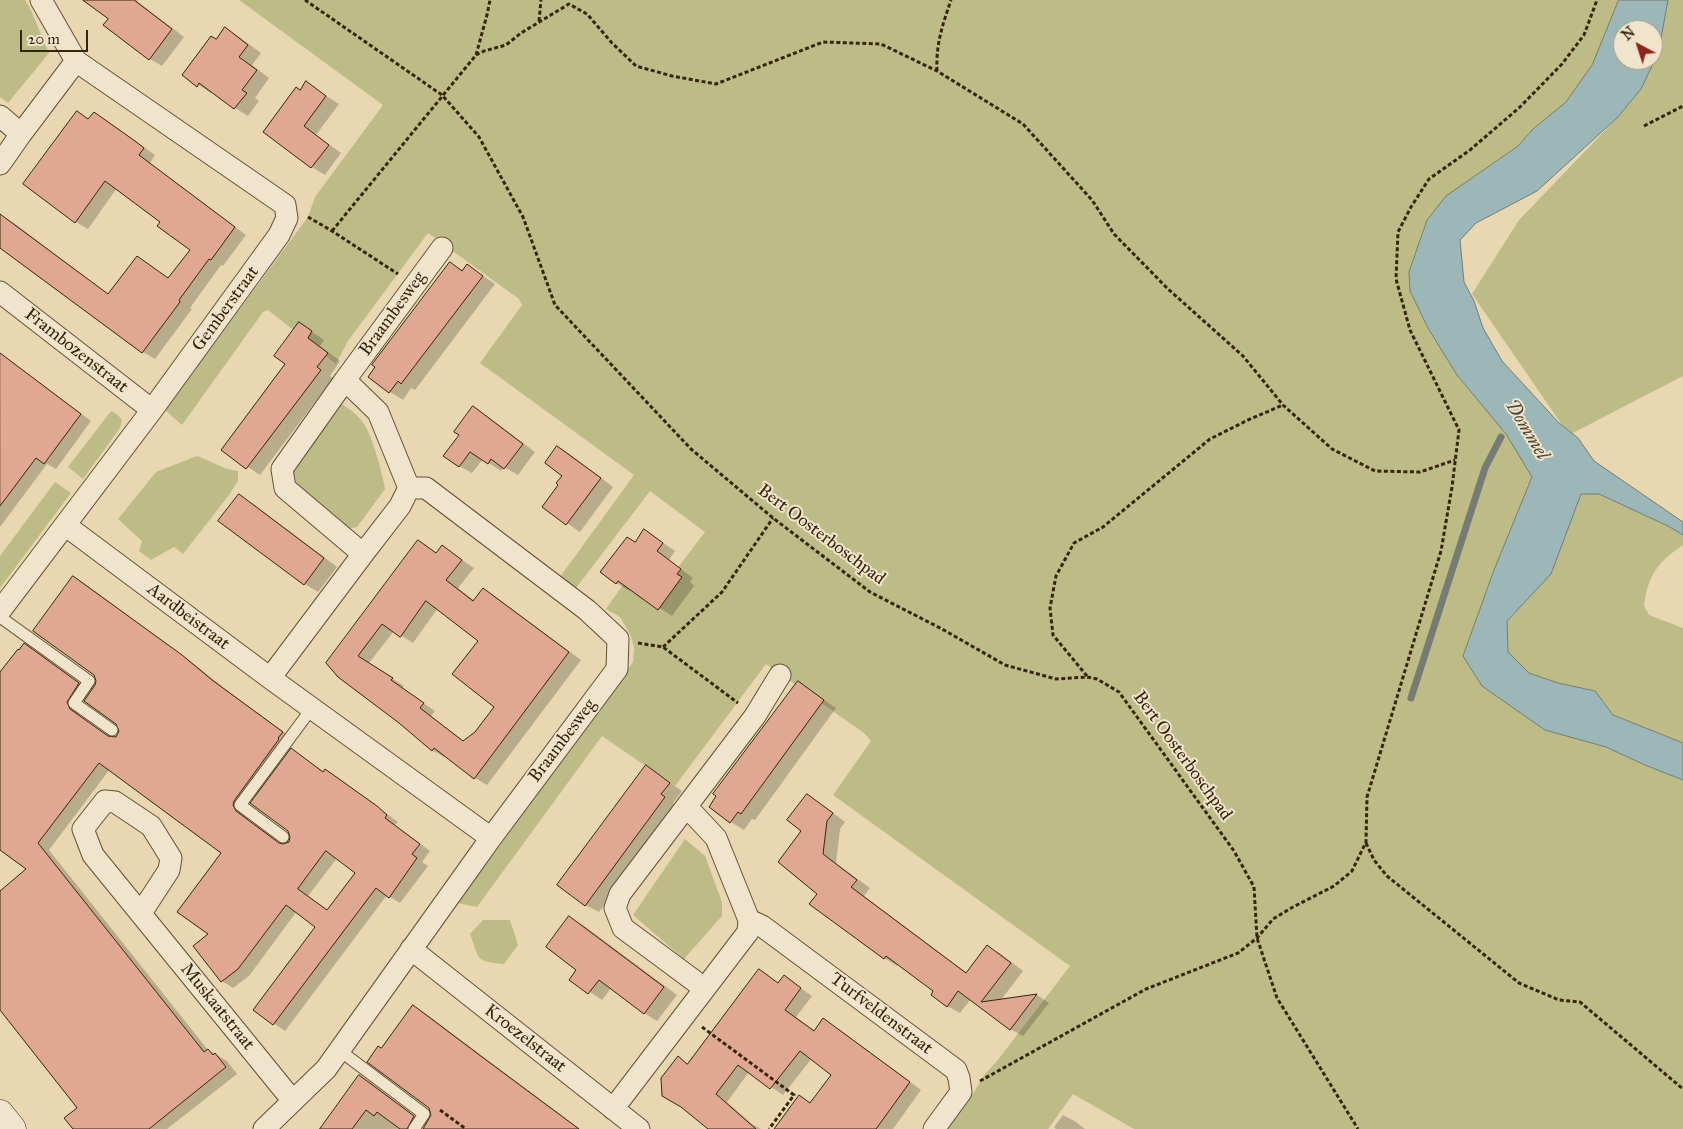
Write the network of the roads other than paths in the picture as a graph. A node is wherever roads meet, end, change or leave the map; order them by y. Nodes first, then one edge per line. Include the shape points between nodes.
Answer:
1 (41, 0) edge
2 (76, 61) junction
3 (0, 116) edge
4 (21, 134) junction
5 (0, 164) edge
6 (442, 248) dead end
7 (0, 292) edge
8 (345, 380) junction
9 (152, 410) junction
10 (408, 488) junction
11 (65, 525) junction
12 (363, 554) junction
13 (0, 612) edge
14 (0, 617) edge
15 (780, 675) dead end
16 (270, 678) junction
17 (312, 708) junction
18 (112, 730) dead end
19 (687, 807) junction
20 (283, 837) dead end
21 (492, 838) junction
22 (141, 913) junction
23 (749, 920) junction
24 (411, 949) junction
25 (704, 988) junction
26 (339, 1050) junction
27 (293, 1101) junction
28 (613, 1109) junction
29 (0, 1114) edge
30 (12, 1129) edge
31 (264, 1129) edge
32 (414, 1129) edge
33 (639, 1129) edge
34 (934, 1129) edge

1 - 2 street
2 - 4 street
2 - 9 street, Gemberstraat via 285,205 287,218 279,235
3 - 4 street
4 - 5 street
6 - 8 street, Braambesweg
7 - 9 street, Frambozenstraat
8 - 10 street via 378,412
8 - 12 street, Braambesweg via 282,468 285,488
9 - 11 street, Gemberstraat
10 - 12 street via 400,506
10 - 21 street, Braambesweg via 426,488 586,610 618,639 617,669
11 - 13 street, Gemberstraat
11 - 16 street, Aardbeistraat
12 - 16 street
14 - 18 lane via 89,681 74,703
15 - 19 street
16 - 17 street, Aardbeistraat
17 - 20 lane via 240,805
17 - 21 street, Aardbeistraat
19 - 23 street via 716,838
19 - 25 street via 620,894 615,908 623,928
21 - 24 street, Braambesweg
22 - 22 street, Muskaatstraat via 169,870 171,858 151,826 115,802 105,801 83,829 93,855
22 - 27 street, Muskaatstraat
23 - 25 street via 748,932
23 - 34 street, Turfveldenstraat via 762,926 956,1070 961,1092
24 - 26 street, Braambesweg
24 - 28 street, Kroezelstraat
25 - 28 street
26 - 27 street, Braambesweg
26 - 32 lane via 424,1114
27 - 31 street, Braambesweg
28 - 33 street, Kroezelstraat
29 - 30 street

